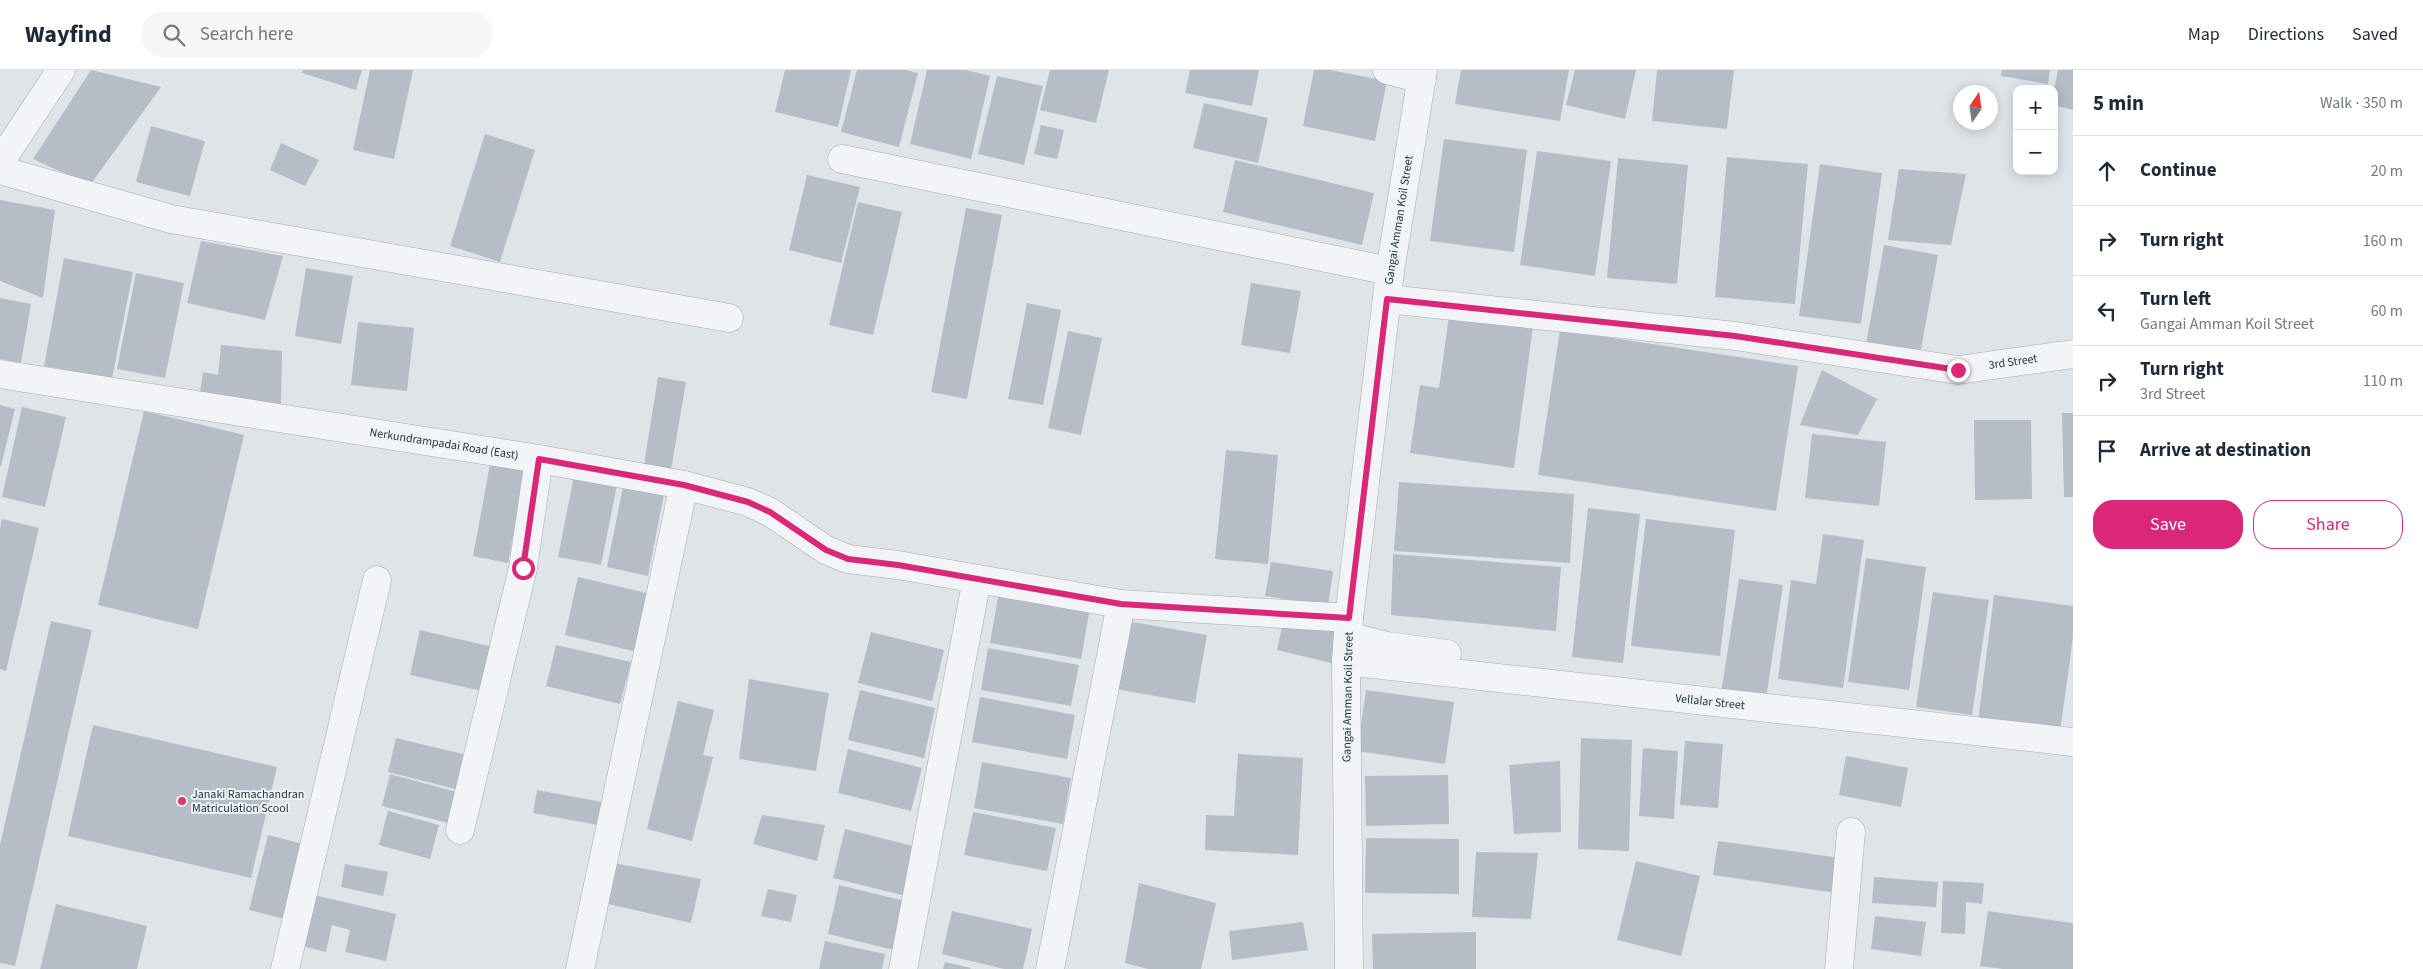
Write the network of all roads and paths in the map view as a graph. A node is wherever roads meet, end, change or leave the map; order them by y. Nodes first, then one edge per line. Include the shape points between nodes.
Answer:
1 (61, 70) edge
2 (1387, 70) edge
3 (1422, 74) edge
4 (842, 159) dead end
5 (0, 162) edge
6 (0, 170) edge
7 (1390, 271) junction
8 (1387, 299) junction
9 (730, 318) dead end
10 (2073, 354) edge
11 (0, 374) edge
12 (539, 459) junction
13 (684, 485) junction
14 (977, 579) junction
15 (377, 580) dead end
16 (1121, 604) junction
17 (1348, 638) junction
18 (1551, 668) dead end
19 (2073, 742) edge
20 (460, 830) dead end
21 (1851, 832) dead end
22 (285, 969) edge
23 (580, 969) edge
24 (903, 969) edge
25 (1050, 969) edge
26 (1349, 969) edge
27 (1840, 969) edge

1 - 5 street
2 - 3 street
3 - 7 street, Gangai Amman Koil Street
4 - 7 street
6 - 9 street via 171,219
7 - 8 street, Gangai Amman Koil Street
8 - 10 street, 3rd Street via 1735,336 1958,370
8 - 17 street, Gangai Amman Koil Street
11 - 12 street, Nerkundrampadai Road (East)
12 - 13 street, Nerkundrampadai Road (East)
12 - 20 street via 523,568
13 - 14 street, Nerkundrampadai Road (East) via 748,502 770,512 826,550 848,559
13 - 23 street
14 - 16 street, Nerkundrampadai Road (East)
14 - 24 street
15 - 22 street
16 - 17 street, Nerkundrampadai Road (East)
16 - 25 street
17 - 18 street
17 - 19 street, Vellalar Street
17 - 26 street, Gangai Amman Koil Street
21 - 27 street

